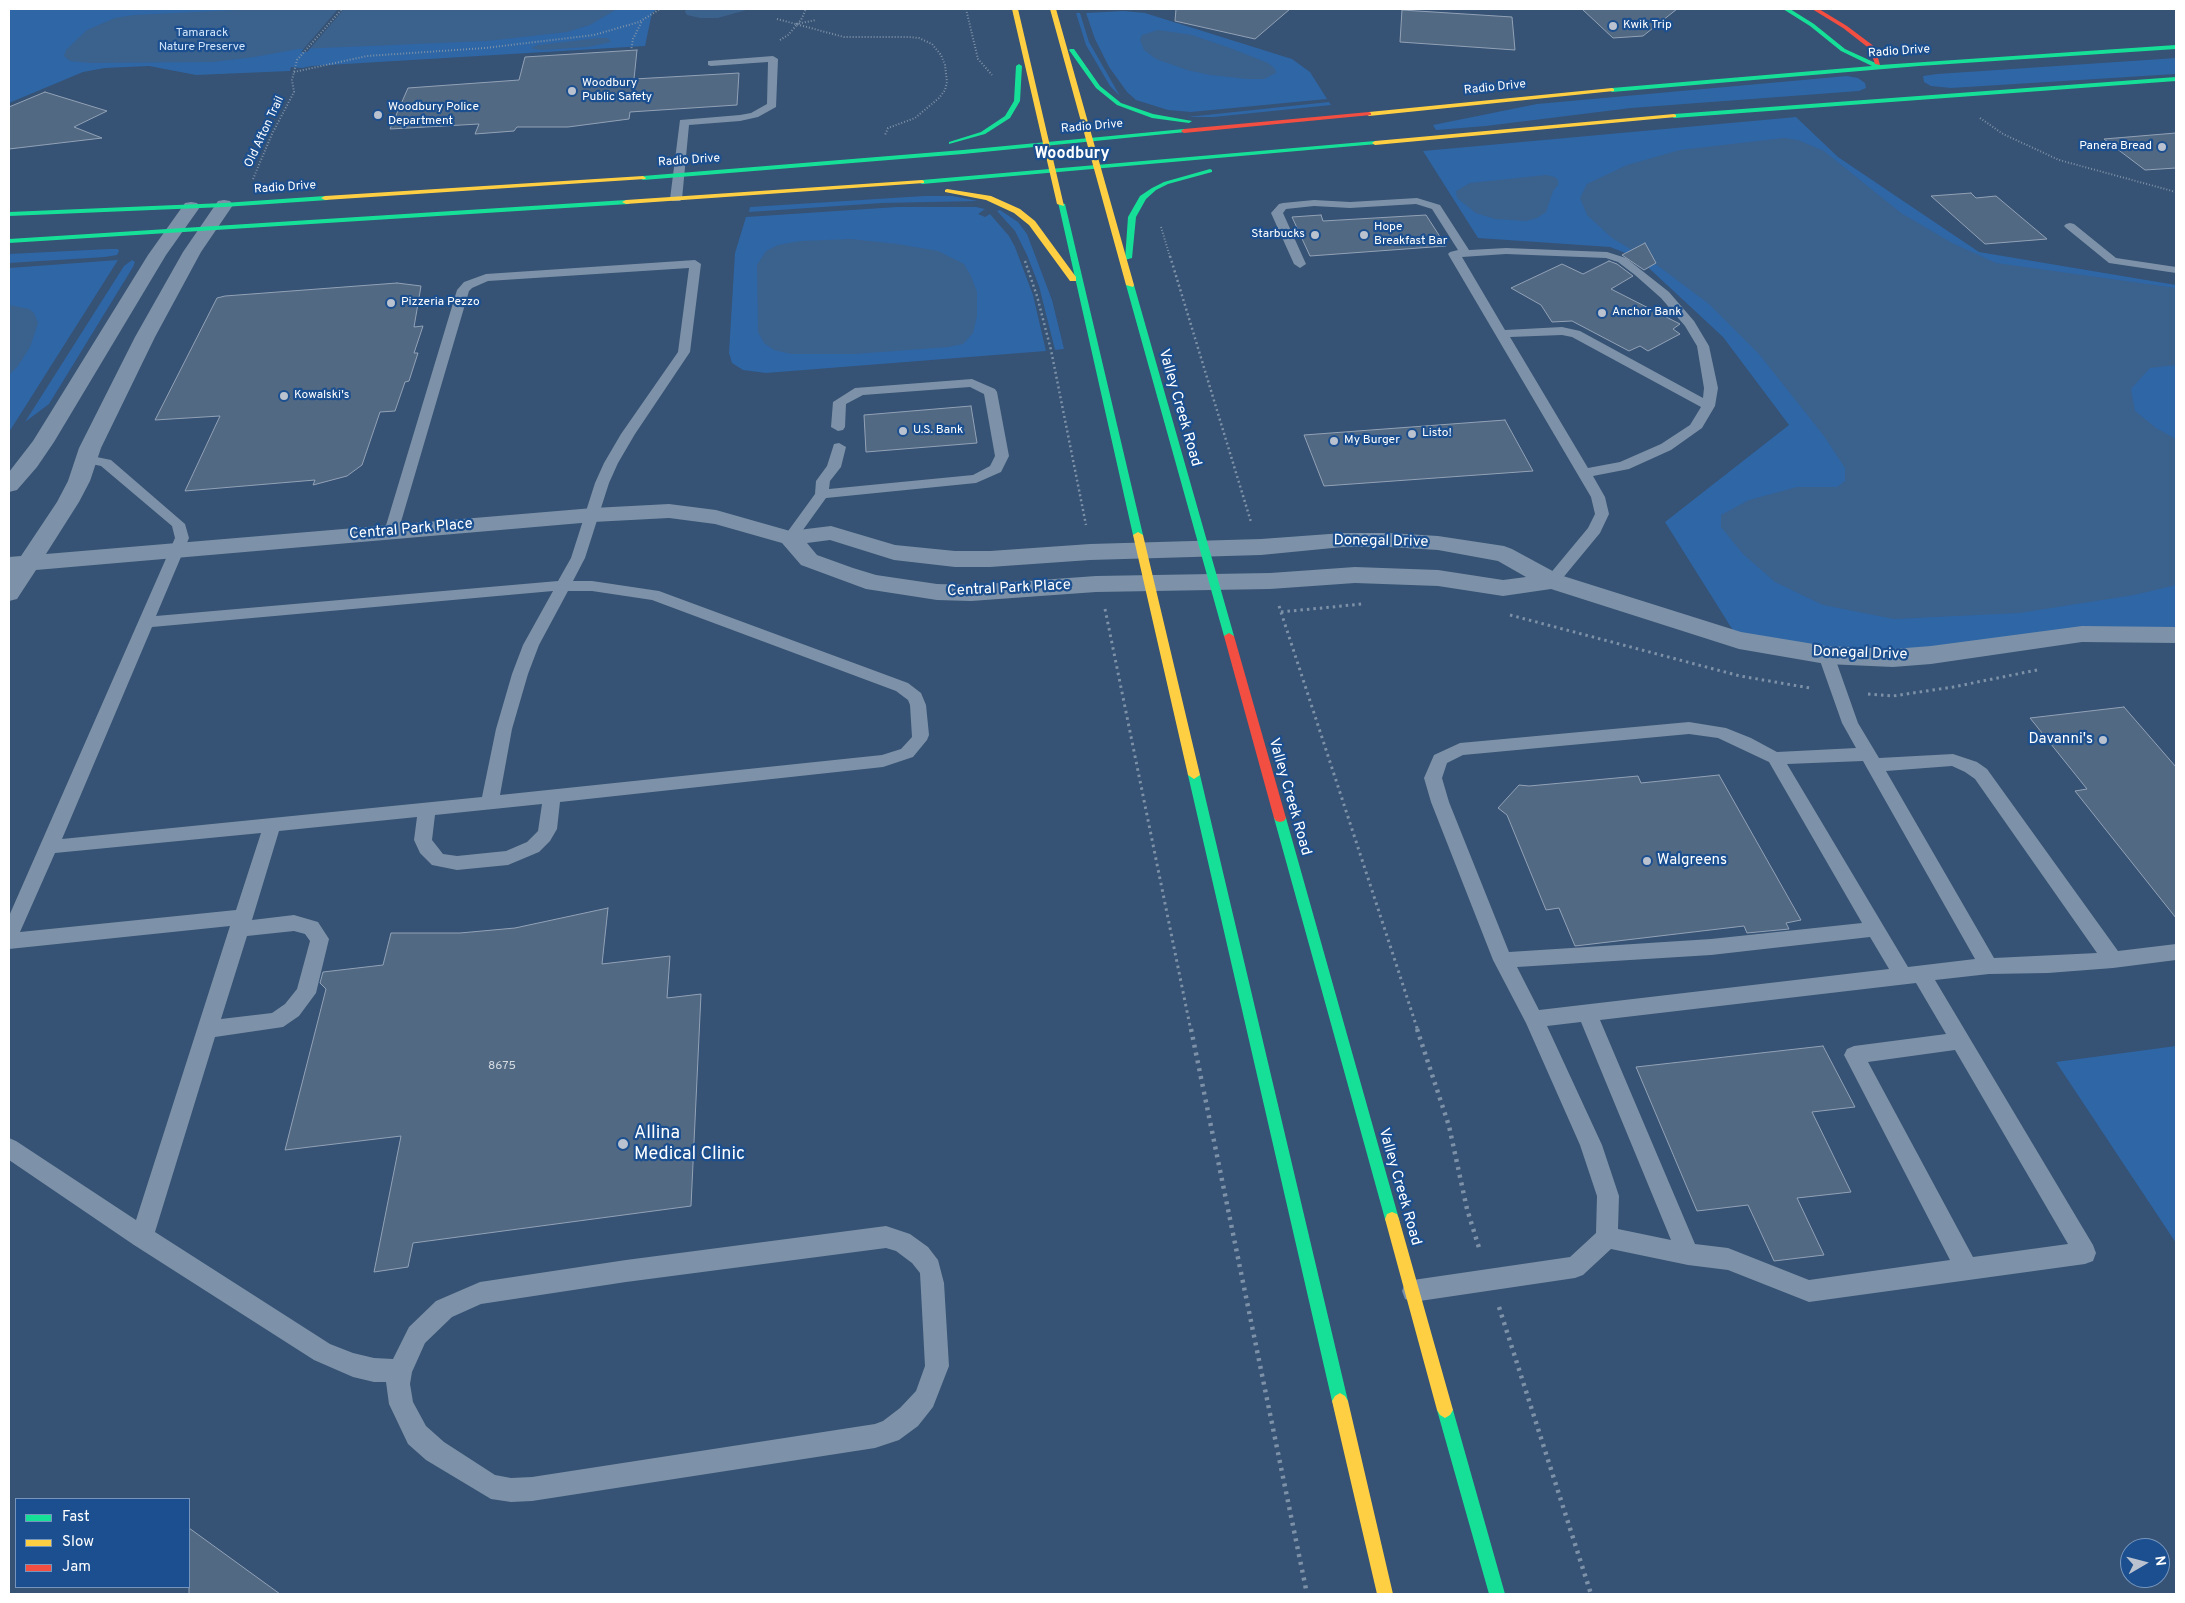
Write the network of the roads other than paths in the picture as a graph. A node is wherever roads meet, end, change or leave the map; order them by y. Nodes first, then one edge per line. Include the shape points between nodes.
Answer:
1 (1015, 9) edge
2 (1053, 9) edge
3 (1786, 9) edge
4 (1815, 9) edge
5 (1059, 30) junction
6 (1020, 32) junction
7 (2176, 47) edge
8 (711, 63) dead end
9 (1880, 67) junction
10 (2176, 79) edge
11 (1916, 97) junction
12 (1308, 120) junction
13 (1090, 140) junction
14 (1046, 145) junction
15 (1324, 147) junction
16 (864, 161) junction
17 (1097, 168) junction
18 (1053, 172) junction
19 (678, 176) junction
20 (867, 186) junction
21 (676, 199) junction
22 (224, 205) junction
23 (190, 207) junction
24 (9, 214) edge
25 (2070, 226) dead end
26 (208, 230) junction
27 (173, 232) junction
28 (9, 241) edge
29 (1465, 253) junction
30 (1300, 264) dead end
31 (2176, 270) edge
32 (1127, 276) junction
33 (1080, 288) junction
34 (1502, 334) junction
35 (1708, 406) junction
36 (838, 427) dead end
37 (839, 447) dead end
38 (87, 459) junction
39 (1585, 473) junction
40 (9, 485) edge
41 (822, 494) junction
42 (593, 515) junction
43 (391, 532) junction
44 (790, 538) junction
45 (1203, 549) junction
46 (178, 550) junction
47 (1141, 550) junction
48 (19, 564) edge
49 (1552, 581) junction
50 (1213, 582) junction
51 (1148, 583) junction
52 (562, 585) junction
53 (9, 593) edge
54 (147, 622) junction
55 (2176, 635) edge
56 (1826, 655) junction
57 (1775, 758) junction
58 (1871, 759) junction
59 (552, 797) junction
60 (490, 803) junction
61 (427, 810) junction
62 (272, 826) junction
63 (49, 847) junction
64 (240, 923) junction
65 (1876, 929) junction
66 (9, 936) edge
67 (9, 941) edge
68 (2176, 952) edge
69 (1503, 960) junction
70 (2112, 960) junction
71 (1989, 966) junction
72 (1912, 975) junction
73 (1587, 1013) junction
74 (1534, 1019) junction
75 (208, 1029) junction
76 (1960, 1041) junction
77 (9, 1148) edge
78 (142, 1237) junction
79 (1607, 1238) junction
80 (1688, 1254) junction
81 (1967, 1269) junction
82 (1413, 1291) junction
83 (400, 1371) junction
84 (1385, 1594) edge
85 (1497, 1594) edge

1 - 6 main road
2 - 5 main road, Valley Creek Road
3 - 9 main road via 1843,50
4 - 9 main road via 1873,48
5 - 12 main road via 1102,91 1119,104 1139,112 1183,121
5 - 13 main road, Valley Creek Road
6 - 14 main road
6 - 16 main road via 1017,101 1004,120 983,133 959,141
7 - 9 main road, Radio Drive
8 - 19 lane via 773,59 772,105 740,118 684,122
9 - 11 main road
9 - 12 main road, Radio Drive
10 - 11 main road
11 - 15 main road
12 - 13 main road, Radio Drive
13 - 14 main road, Radio Drive
13 - 17 main road, Valley Creek Road
14 - 16 main road, Radio Drive
14 - 18 main road
15 - 17 main road
15 - 32 main road via 1189,176 1154,189 1140,201 1132,217
16 - 19 main road, Radio Drive
17 - 18 main road
17 - 32 main road, Valley Creek Road
18 - 20 main road
18 - 33 main road
19 - 21 lane
19 - 22 main road, Radio Drive
20 - 21 main road
20 - 33 main road via 959,192 1008,205 1032,224
21 - 26 main road
22 - 23 main road, Radio Drive
22 - 26 street
23 - 24 main road, Radio Drive
23 - 27 street
25 - 31 lane via 2113,260
26 - 27 main road
26 - 38 street via 192,252 145,337
27 - 28 main road
27 - 40 street via 43,442
29 - 30 lane via 1436,207 1417,202 1283,206 1277,212
29 - 34 lane via 1454,254
29 - 35 lane via 1563,253 1607,255 1622,260 1665,295 1690,324 1703,346 1711,388
32 - 45 main road, Valley Creek Road
33 - 47 main road
34 - 35 lane via 1562,331 1576,334
34 - 39 lane
35 - 39 lane via 1695,428 1666,447 1624,466
36 - 41 lane via 840,402 860,391 972,383 990,392 1002,456 996,469 976,480
37 - 41 lane via 834,467 823,480
38 - 46 lane via 106,463 178,524 182,533
38 - 48 street via 68,502
39 - 49 lane via 1598,497 1602,514 1595,530
41 - 44 lane
42 - 43 street, Central Park Place
42 - 43 lane via 611,463 684,352 695,264 486,278 468,285 463,290
42 - 44 street, Central Park Place via 662,511 695,513
42 - 52 lane via 578,558
43 - 46 street, Central Park Place
44 - 47 street, Central Park Place via 831,532 894,552 955,559 990,560
44 - 51 street, Central Park Place via 809,560 874,583 904,589 971,593
45 - 47 street, Central Park Place
45 - 49 street, Donegal Drive via 1343,540 1438,543 1504,554
45 - 50 main road, Valley Creek Road
46 - 48 street, Central Park Place
46 - 54 lane
47 - 51 main road
48 - 53 street
49 - 50 street, Donegal Drive via 1503,588 1438,578 1355,575
49 - 56 street, Donegal Drive via 1739,640
50 - 51 street, Central Park Place
50 - 82 main road, Valley Creek Road
51 - 84 main road
52 - 54 lane
52 - 59 lane via 654,595 902,687 915,697 921,735 916,745 906,753 883,761
52 - 60 lane via 531,644 520,674 504,729
54 - 63 lane
55 - 56 street, Donegal Drive via 2082,634 1903,657
56 - 58 lane via 1850,723
57 - 58 lane
57 - 65 lane
57 - 69 lane via 1720,732 1689,728 1460,750 1440,758 1433,778 1440,802
58 - 70 lane via 1953,760 1981,774
58 - 71 lane
59 - 60 lane
59 - 61 lane via 548,829 544,836 533,847 508,858 457,863 438,860 423,840
60 - 61 lane
61 - 62 lane
62 - 63 lane
62 - 64 lane
63 - 66 lane
64 - 67 lane
64 - 75 lane
64 - 75 lane via 294,923 311,928 320,939 306,993 292,1010 276,1021
65 - 69 lane via 1711,947
65 - 72 lane
68 - 70 lane
69 - 74 lane
70 - 71 lane
71 - 72 lane
72 - 73 lane
72 - 76 lane
73 - 74 lane
73 - 80 lane
74 - 79 lane via 1591,1146 1608,1196
75 - 78 lane
76 - 81 lane via 1854,1055
76 - 81 lane via 2085,1253
77 - 78 lane
78 - 83 lane via 322,1352 374,1370
79 - 80 lane
79 - 82 lane via 1575,1267
80 - 81 lane via 1728,1259 1809,1291
82 - 85 main road, Valley Creek Road
83 - 83 lane via 417,1335 444,1309 462,1299 500,1288 886,1237 902,1242 920,1255 930,1268 933,1283 937,1366 932,1384 925,1400 909,1417 890,1431 875,1436 511,1490 490,1487 471,1476 417,1435 400,1404

